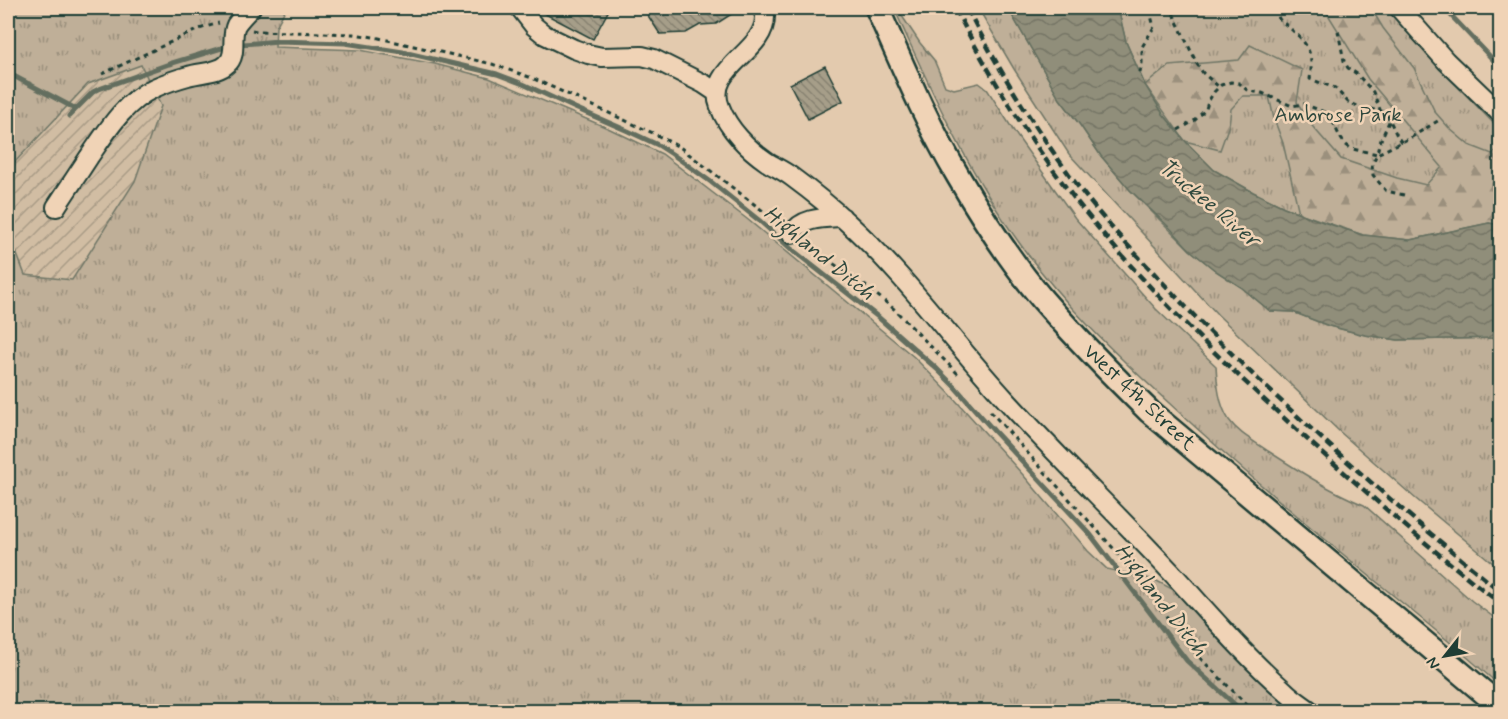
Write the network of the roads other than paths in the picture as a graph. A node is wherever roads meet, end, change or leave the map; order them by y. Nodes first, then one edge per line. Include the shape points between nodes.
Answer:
1 (251, 8) edge
2 (520, 8) edge
3 (763, 8) edge
4 (877, 8) edge
5 (1400, 8) edge
6 (716, 92) junction
7 (1500, 113) edge
8 (56, 207) dead end
9 (842, 217) junction
10 (792, 234) road end
11 (1500, 706) edge
12 (1312, 711) edge

1 - 8 street via 236,26 232,59 226,66 170,82 136,99 106,132
2 - 6 street via 545,35 573,49 602,57 654,59
3 - 6 street via 765,17 759,36 726,72
4 - 11 main road, West 4th Street via 933,130 963,183 1023,273 1077,338 1150,412
5 - 7 street via 1446,61
6 - 9 street via 726,120 752,150
9 - 10 street via 804,222
9 - 12 street via 916,293 1012,406 1254,662 1286,693

